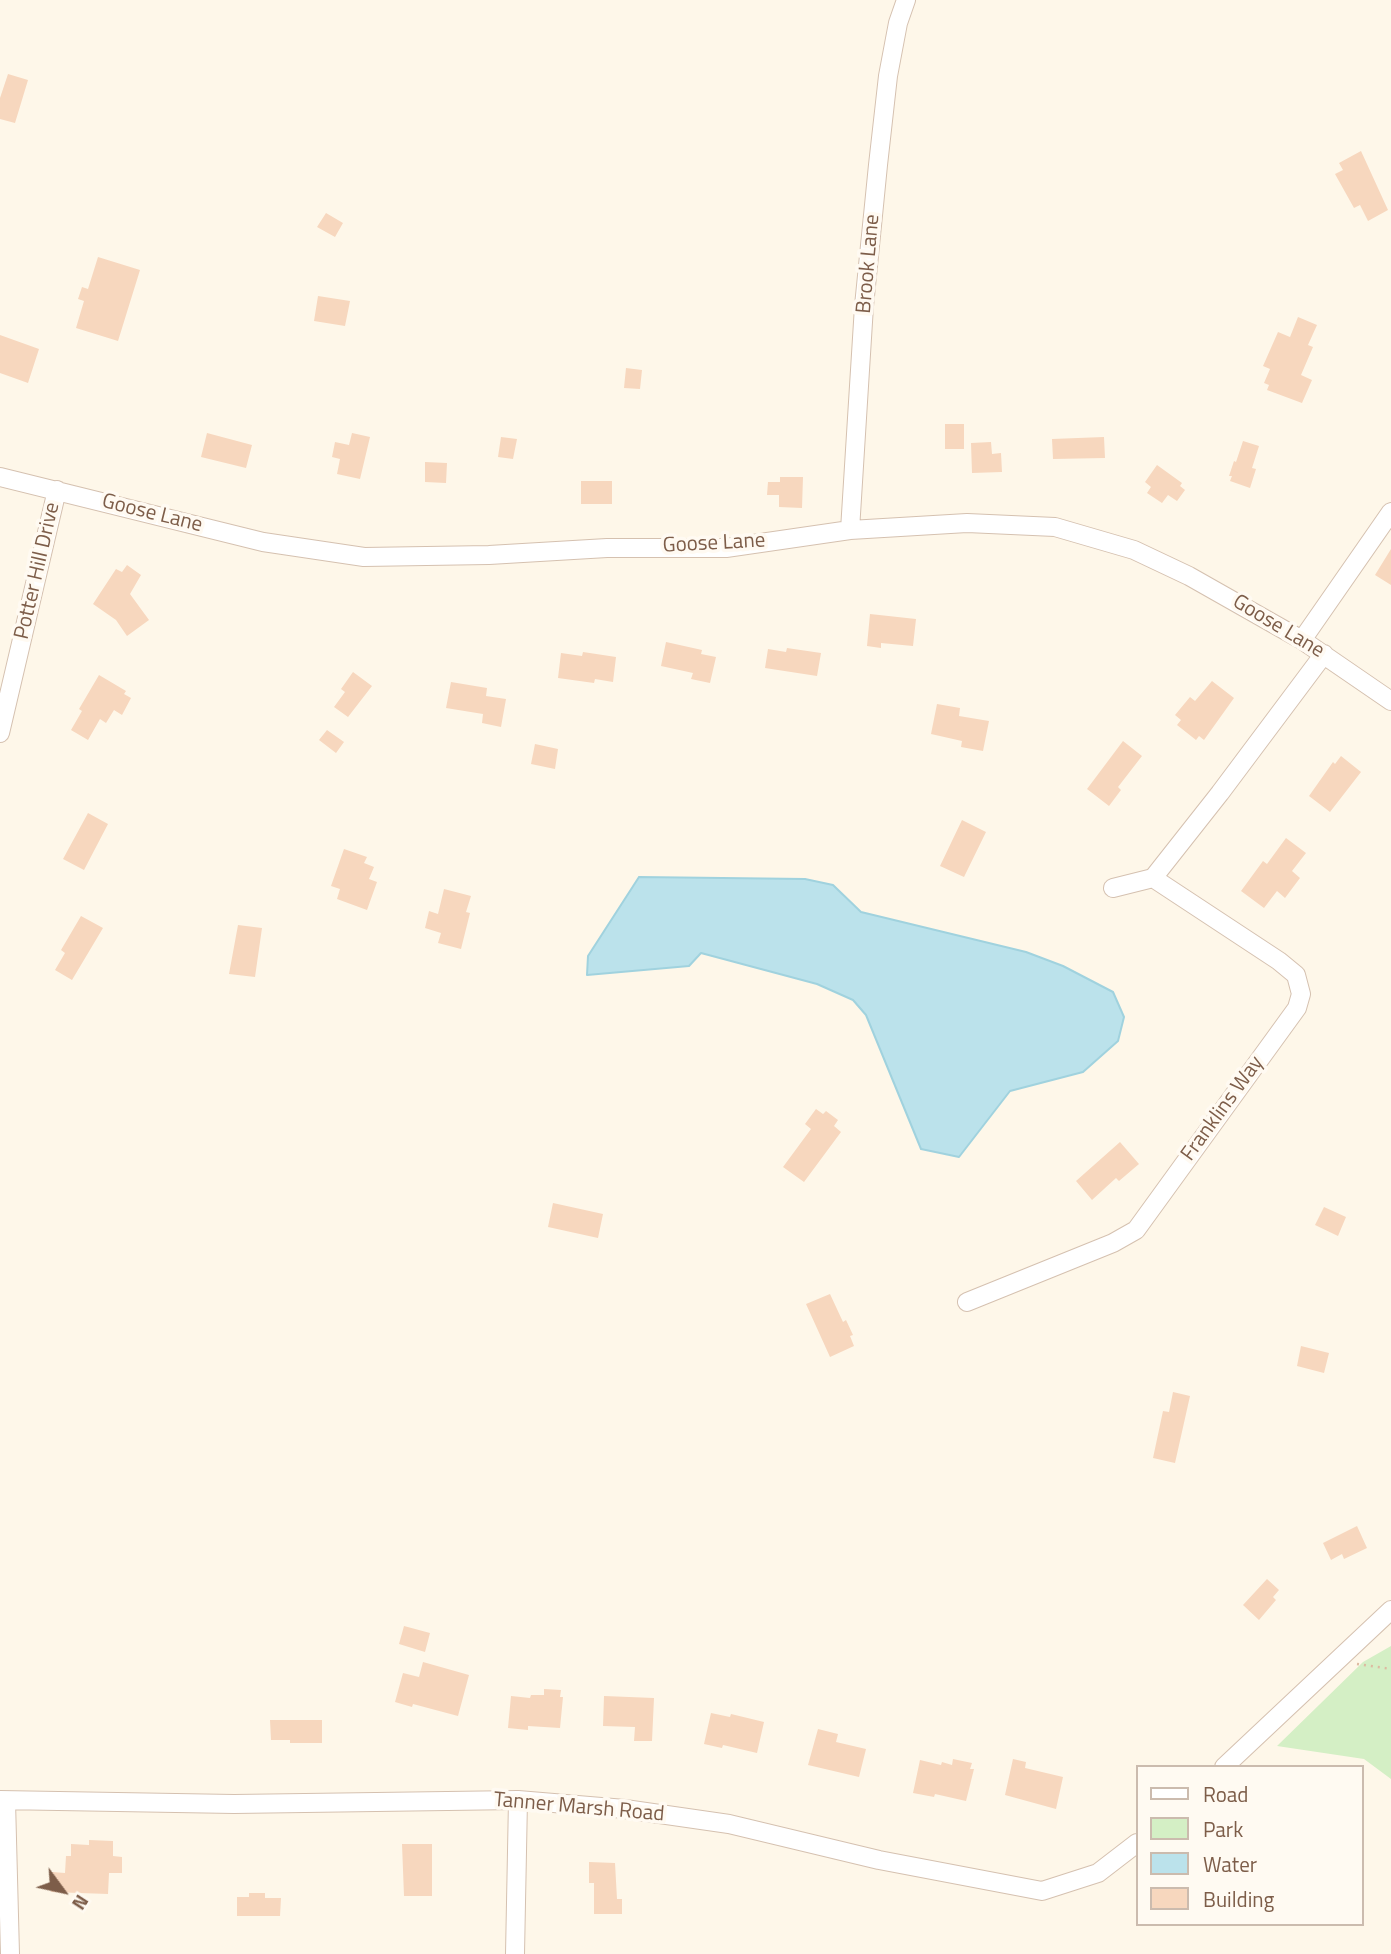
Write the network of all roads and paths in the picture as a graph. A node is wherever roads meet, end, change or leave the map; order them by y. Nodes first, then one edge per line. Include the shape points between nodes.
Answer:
1 (906, 0) edge
2 (0, 477) edge
3 (57, 491) junction
4 (1391, 512) edge
5 (850, 530) junction
6 (1302, 640) junction
7 (1324, 654) junction
8 (1391, 701) edge
9 (0, 733) edge
10 (1153, 878) junction
11 (1113, 888) dead end
12 (967, 1302) dead end
13 (1391, 1610) edge
14 (1337, 1661) junction
15 (1391, 1669) edge
16 (1226, 1765) edge
17 (518, 1800) junction
18 (3, 1801) edge
19 (1136, 1844) edge
20 (9, 1954) edge
21 (515, 1954) edge

1 - 5 street, Brook Lane via 888,76 877,178
2 - 3 street, Goose Lane
3 - 5 street, Goose Lane via 263,542 364,557 726,548
3 - 9 street, Potter Hill Drive
4 - 6 street
5 - 6 street, Goose Lane via 967,523 1055,527 1134,550
6 - 7 street, Goose Lane
7 - 8 street, Goose Lane
7 - 10 street
10 - 11 street
10 - 12 street, Franklins Way via 1296,975 1301,994 1297,1008 1136,1230
13 - 14 street
14 - 15 path
14 - 16 street
17 - 18 street, Tanner Marsh Road
17 - 19 street, Tanner Marsh Road via 729,1824 879,1860 1042,1891 1098,1872
17 - 21 street
18 - 20 street

